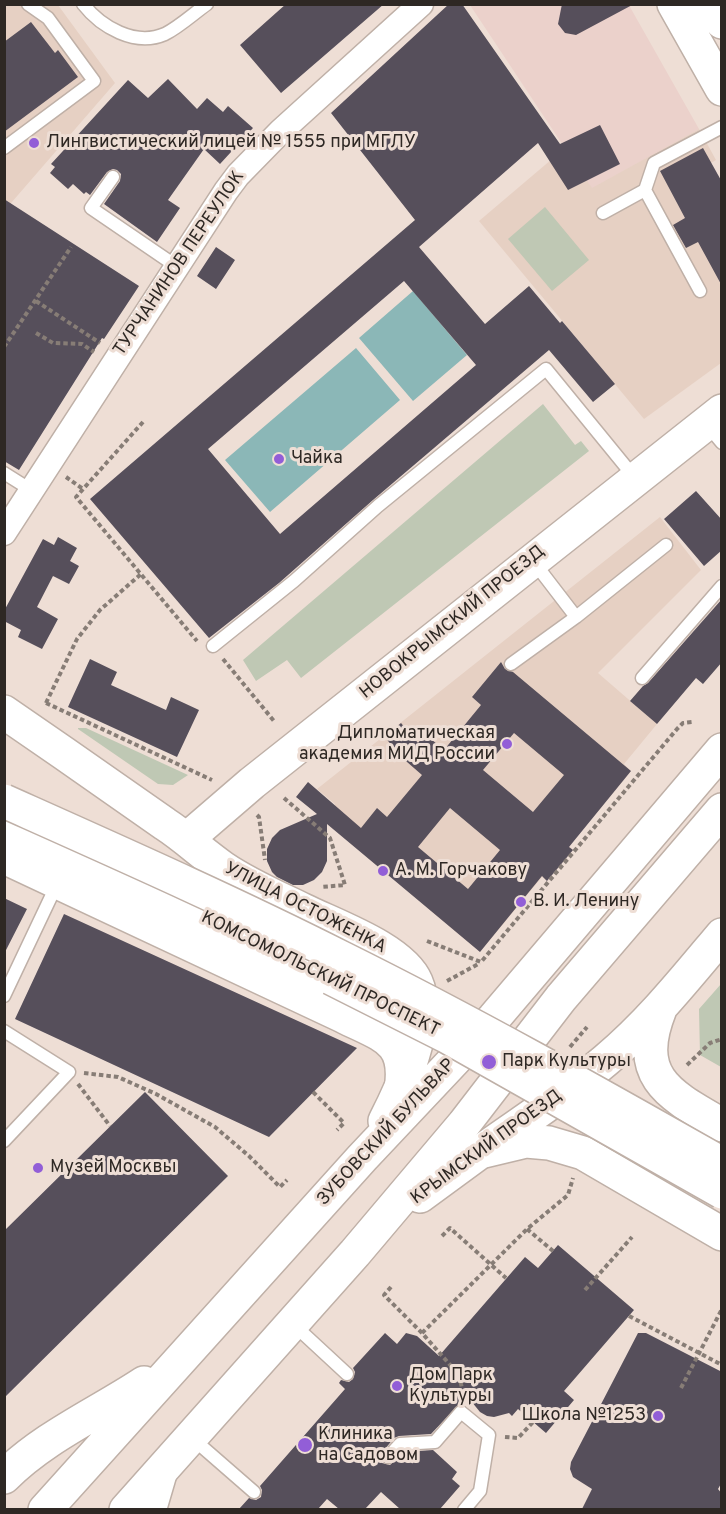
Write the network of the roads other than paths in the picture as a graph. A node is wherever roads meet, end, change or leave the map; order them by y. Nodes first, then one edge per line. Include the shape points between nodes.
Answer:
1 (28, 4) edge
2 (83, 4) edge
3 (207, 4) edge
4 (421, 4) edge
5 (674, 4) edge
6 (709, 4) edge
7 (722, 22) edge
8 (722, 89) edge
9 (722, 127) edge
10 (4, 148) edge
11 (112, 177) dead end
12 (645, 190) junction
13 (603, 213) dead end
14 (176, 266) junction
15 (700, 291) dead end
16 (716, 426) edge
17 (4, 473) edge
18 (635, 478) junction
19 (32, 490) junction
20 (4, 533) edge
21 (666, 545) dead end
22 (532, 560) junction
23 (722, 586) edge
24 (576, 617) junction
25 (213, 646) road end
26 (511, 664) dead end
27 (642, 678) dead end
28 (4, 712) edge
29 (722, 750) edge
30 (4, 801) edge
31 (722, 810) edge
32 (4, 827) edge
33 (187, 839) junction
34 (4, 857) edge
35 (58, 881) junction
36 (722, 935) edge
37 (4, 996) edge
38 (660, 1009) junction
39 (4, 1031) edge
40 (401, 1090) junction
41 (716, 1122) edge
42 (4, 1141) edge
43 (480, 1152) junction
44 (362, 1158) junction
45 (722, 1164) edge
46 (722, 1191) edge
47 (655, 1195) junction
48 (375, 1229) junction
49 (722, 1234) edge
50 (292, 1323) junction
51 (181, 1359) junction
52 (347, 1374) dead end
53 (191, 1437) junction
54 (388, 1457) dead end
55 (167, 1464) junction
56 (4, 1477) edge
57 (254, 1492) dead end
58 (45, 1509) edge
59 (126, 1509) edge
60 (154, 1509) edge
61 (464, 1509) edge

1 - 10 lane via 48,18 94,81
2 - 3 lane via 92,16 116,32 144,39 165,34
4 - 14 street, ТУРЧАНИНОВ ПЕРЕУЛОК via 238,175
5 - 8 main road
6 - 7 main road
9 - 12 lane via 654,163
11 - 14 lane via 91,208
12 - 13 lane
12 - 15 lane
14 - 19 street, ТУРЧАНИНОВ ПЕРЕУЛОК
16 - 18 main road, НОВОКРЫМСКИЙ ПРОЕЗД
17 - 19 lane
18 - 22 main road, НОВОКРЫМСКИЙ ПРОЕЗД
18 - 25 lane via 546,369
19 - 20 street, ТУРЧАНИНОВ ПЕРЕУЛОК
21 - 24 lane
22 - 24 lane
22 - 33 main road, НОВОКРЫМСКИЙ ПРОЕЗД via 234,797
23 - 27 lane
24 - 26 lane
28 - 33 main road, УЛИЦА ОСТОЖЕНКА
29 - 44 main road, ЗУБОВСКИЙ БУЛЬВАР via 494,1018
30 - 45 main road, КОМСОМОЛЬСКИЙ ПРОСПЕКТ, bridge via 342,957
31 - 48 main road via 561,998 464,1124
32 - 46 main road, КОМСОМОЛЬСКИЙ ПРОСПЕКТ, bridge via 217,923 446,1036
33 - 40 main road, УЛИЦА ОСТОЖЕНКА via 253,886 378,947 405,965 418,988 421,1016
34 - 35 main road
35 - 37 lane
35 - 40 main road via 383,1037 394,1045 403,1064
36 - 38 main road, КРЫМСКИЙ ПРОЕЗД
38 - 41 main road via 651,1030 650,1045 657,1075 676,1097
38 - 43 main road, КРЫМСКИЙ ПРОЕЗД via 573,1087
39 - 42 lane via 69,1072
40 - 44 main road, УЛИЦА ОСТОЖЕНКА
41 - 47 main road via 690,1114 669,1118 658,1125 641,1151 639,1165 646,1185
43 - 47 main road via 526,1141 549,1143 583,1153
43 - 48 main road, КРЫМСКИЙ ПРОЕЗД
44 - 51 main road, ЗУБОВСКИЙ БУЛЬВАР
47 - 49 main road
48 - 50 main road
50 - 52 lane
50 - 53 main road
51 - 56 main road via 62,1432
51 - 58 main road, ЗУБОВСКИЙ БУЛЬВАР
53 - 55 main road
53 - 57 lane
54 - 61 lane via 400,1444 435,1442 461,1412 489,1435 480,1491
55 - 59 main road
55 - 60 street

